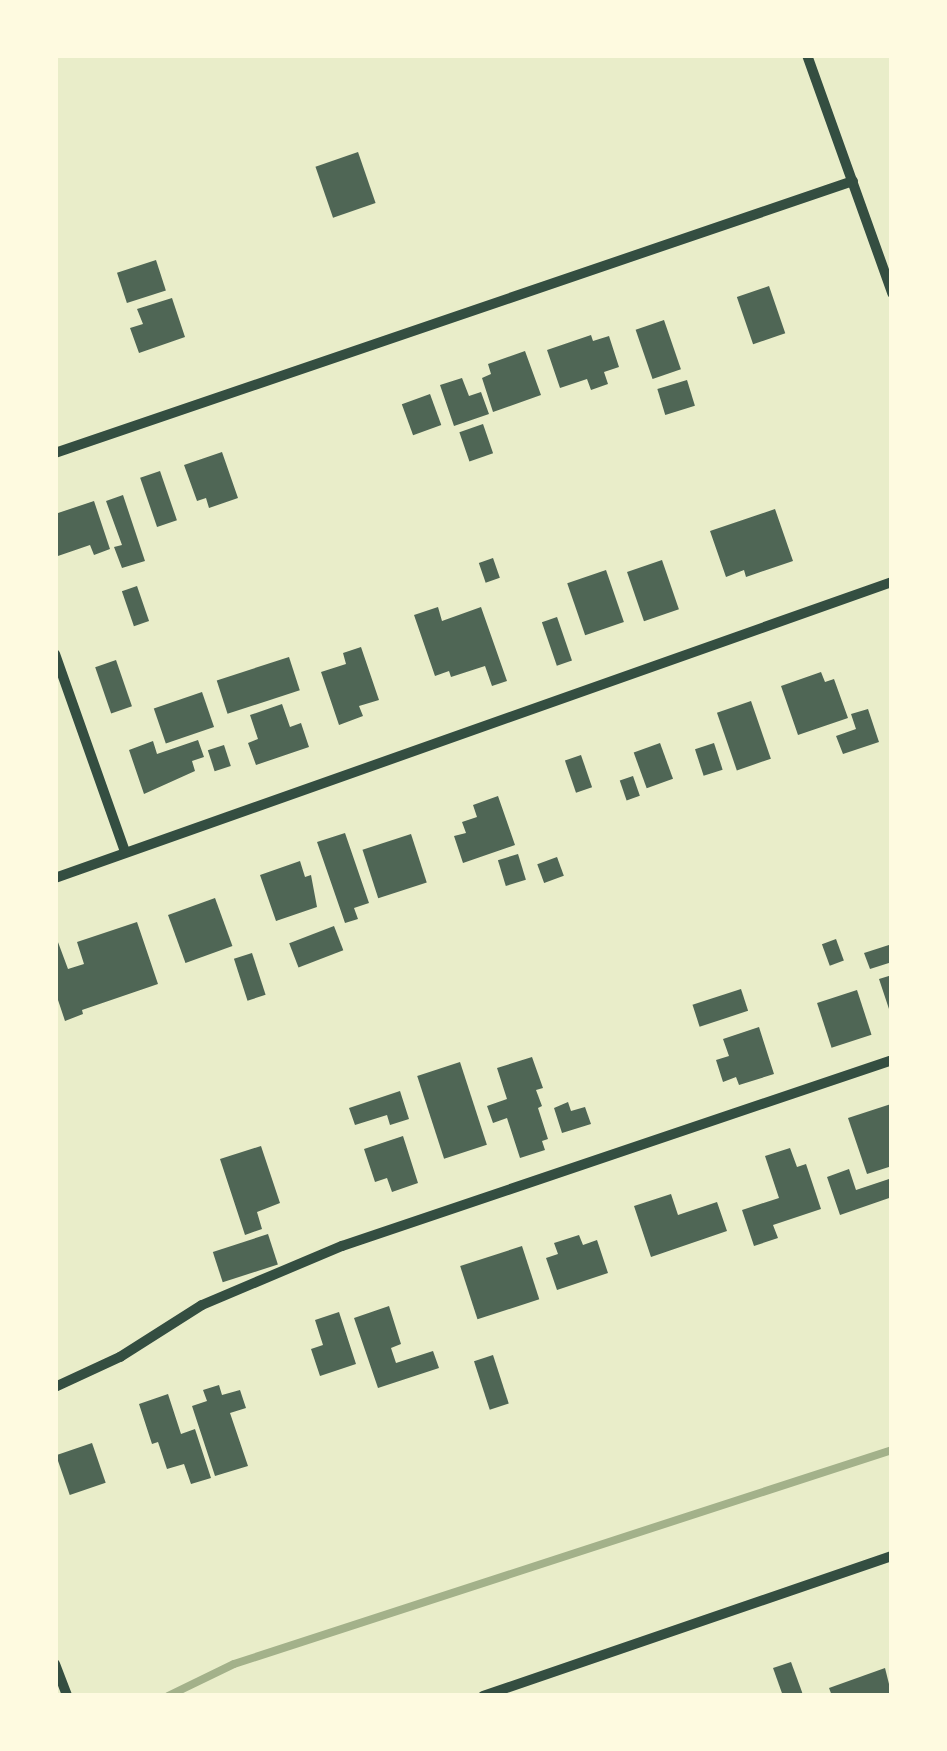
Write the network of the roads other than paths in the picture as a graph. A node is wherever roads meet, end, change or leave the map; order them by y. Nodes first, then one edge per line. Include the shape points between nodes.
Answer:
1 (807, 55) edge
2 (853, 181) junction
3 (892, 293) edge
4 (55, 453) edge
5 (892, 582) edge
6 (55, 654) edge
7 (125, 852) junction
8 (55, 878) edge
9 (892, 1060) edge
10 (55, 1387) edge
11 (892, 1556) edge
12 (55, 1664) edge
13 (67, 1696) edge
14 (483, 1696) edge

1 - 2 street
2 - 3 street
2 - 4 street
5 - 7 street
6 - 7 street
7 - 8 street
9 - 10 street via 342,1246 202,1305 120,1357
11 - 14 street
12 - 13 street

